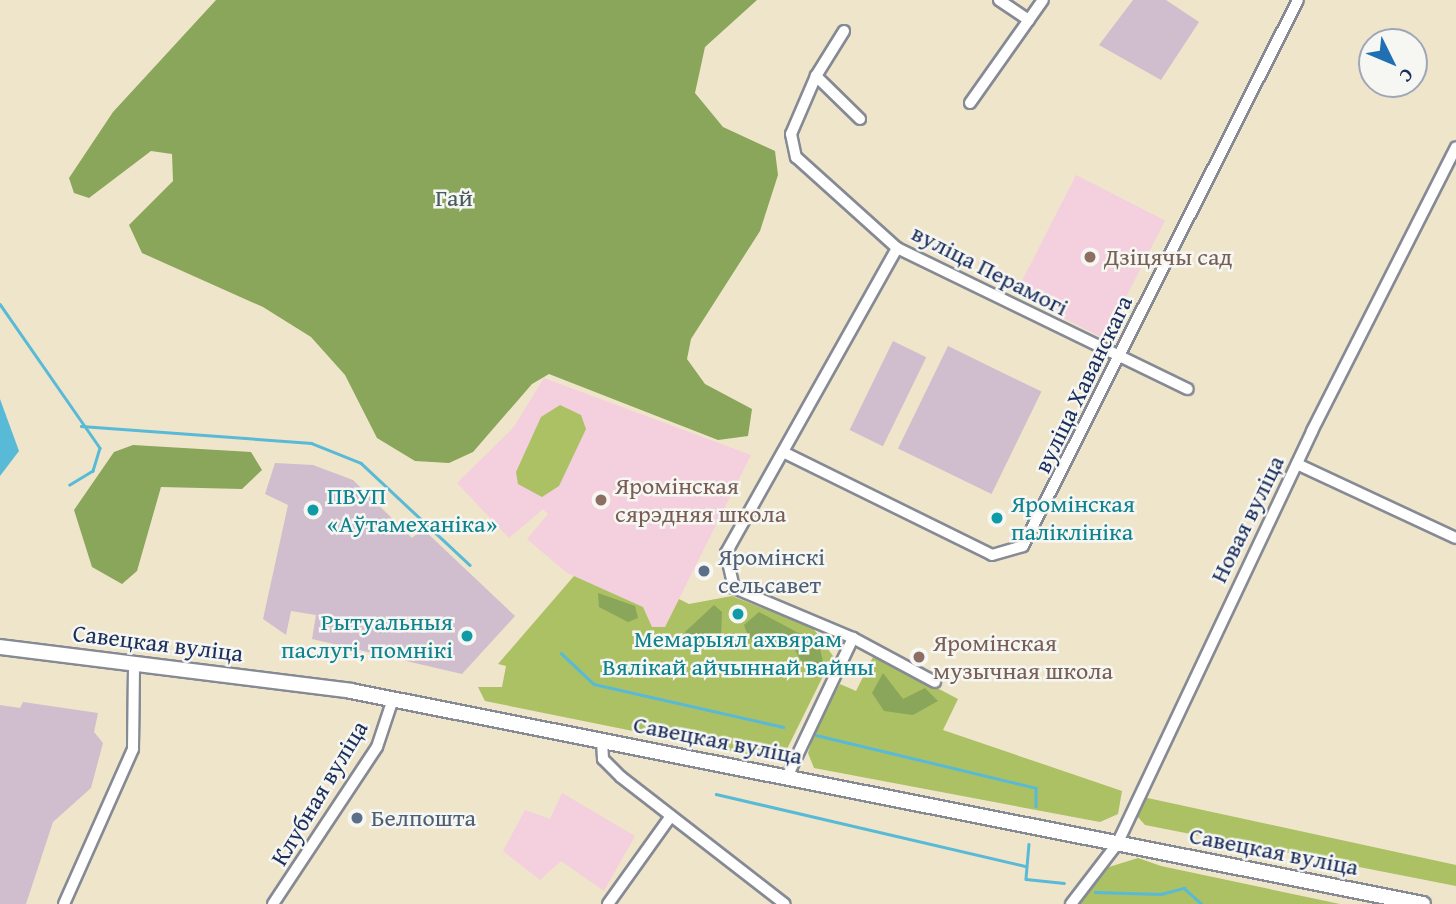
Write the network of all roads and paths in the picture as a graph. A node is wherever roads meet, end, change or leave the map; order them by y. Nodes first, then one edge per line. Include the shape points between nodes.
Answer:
1 (999, 0) edge
2 (1043, 0) edge
3 (1298, 0) edge
4 (1029, 20) junction
5 (844, 31) dead end
6 (816, 76) junction
7 (970, 103) dead end
8 (860, 119) dead end
9 (1456, 147) edge
10 (897, 248) junction
11 (1120, 357) junction
12 (1188, 389) dead end
13 (783, 452) junction
14 (1297, 464) junction
15 (1456, 538) edge
16 (853, 638) junction
17 (0, 648) edge
18 (134, 662) junction
19 (935, 682) dead end
20 (393, 699) junction
21 (602, 740) junction
22 (787, 777) junction
23 (671, 816) junction
24 (1117, 844) junction
25 (64, 904) edge
26 (273, 904) edge
27 (608, 904) edge
28 (785, 904) edge
29 (1070, 904) edge
30 (1423, 904) edge

1 - 4 street
2 - 4 street
3 - 11 street, вуліца Хаванскага via 1209,167
4 - 7 street
5 - 6 street, вуліца Перамогі
6 - 8 street
6 - 10 street, вуліца Перамогі via 792,134 796,157
9 - 14 street, Новая вуліца
10 - 11 street, вуліца Перамогі
10 - 13 street
11 - 12 street, вуліца Перамогі
11 - 13 street, вуліца Хаванскага via 1041,521 1011,554 992,555
13 - 16 street via 736,526 727,570 734,588
14 - 15 street
14 - 24 street, Новая вуліца
16 - 19 street
16 - 22 street
17 - 18 main road, Савецкая вуліца
18 - 20 main road, Савецкая вуліца
18 - 25 street via 133,749
20 - 21 main road, Савецкая вуліца
20 - 26 street, Клубная вуліца via 376,747
21 - 22 main road, Савецкая вуліца
21 - 23 street via 603,759
22 - 24 main road, Савецкая вуліца
23 - 27 street
23 - 28 street
24 - 29 street, Новая вуліца
24 - 30 main road, Савецкая вуліца

